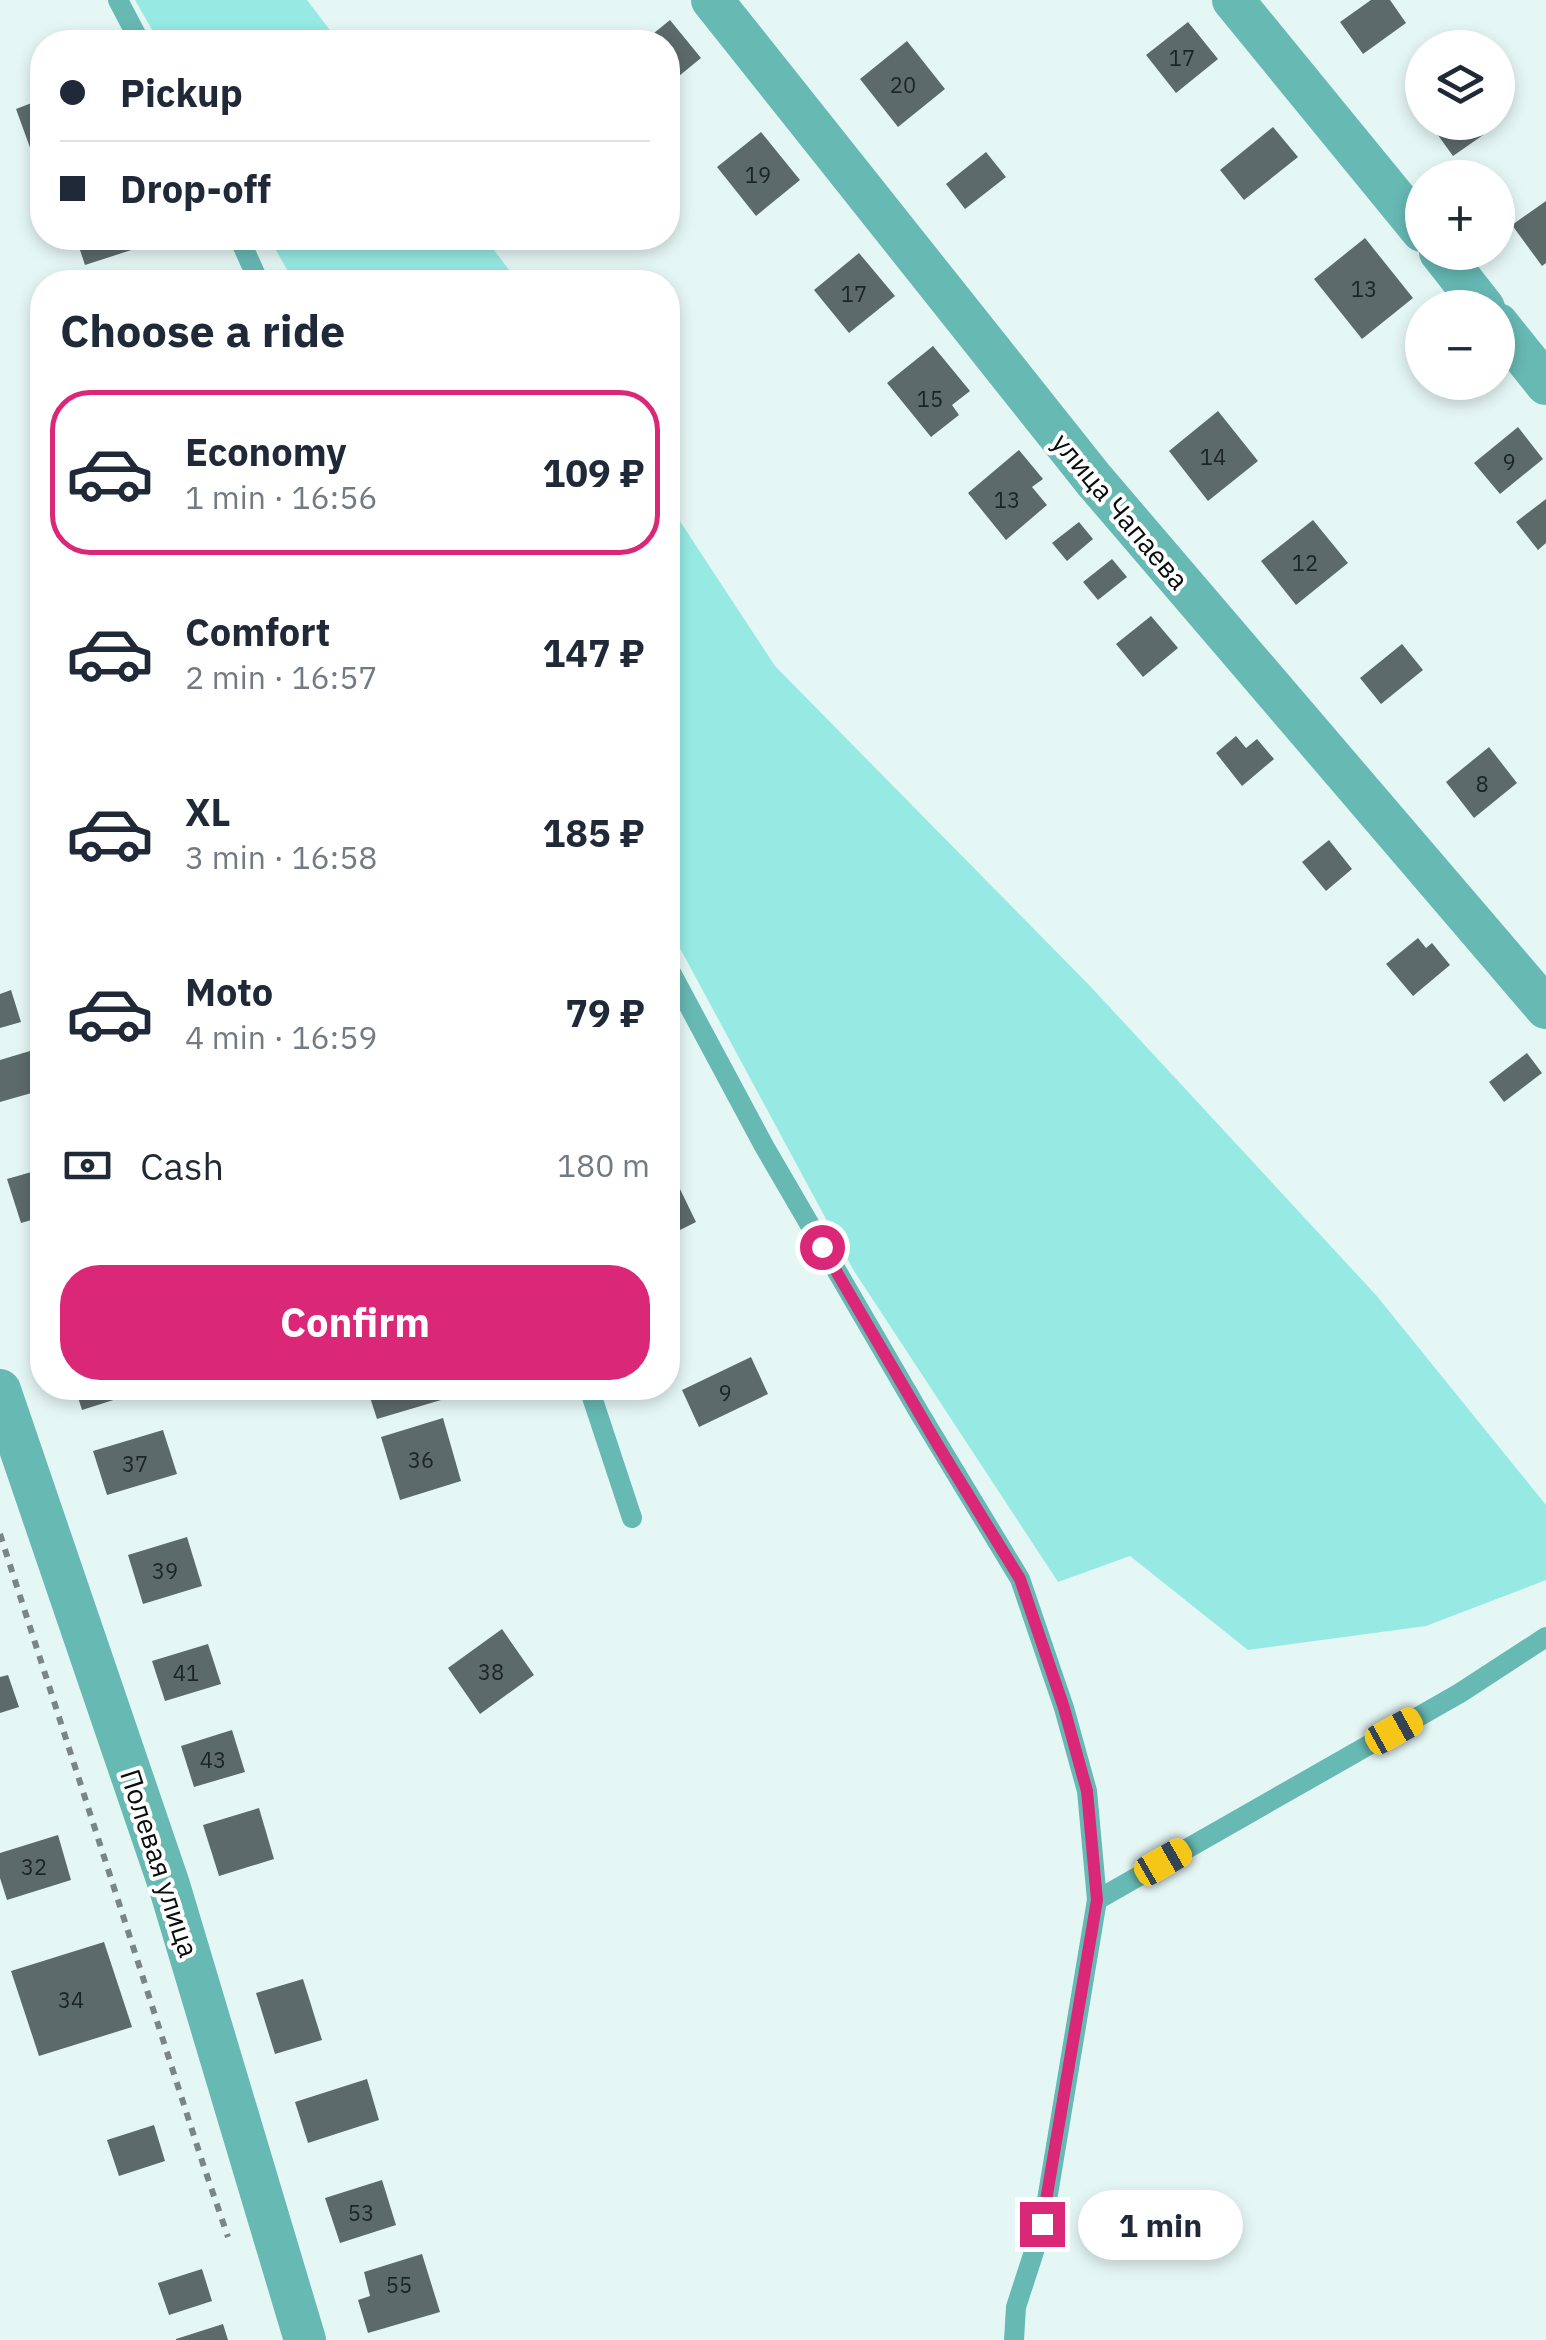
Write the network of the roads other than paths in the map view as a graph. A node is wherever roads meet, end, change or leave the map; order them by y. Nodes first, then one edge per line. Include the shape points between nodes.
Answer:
1 (118, 0) edge
2 (712, 0) edge
3 (1233, 0) edge
4 (134, 30) edge
5 (1405, 210) edge
6 (1454, 270) edge
7 (1470, 290) edge
8 (1515, 345) edge
9 (1546, 384) edge
10 (680, 989) edge
11 (1546, 1008) edge
12 (0, 1390) edge
13 (593, 1400) edge
14 (632, 1518) dead end
15 (1546, 1638) edge
16 (1097, 1900) junction
17 (306, 2340) edge
18 (1014, 2340) edge

1 - 4 lane
2 - 11 street, улица Чапаева via 1094,480
3 - 5 street
6 - 7 street
8 - 9 street
10 - 16 lane via 764,1146 1020,1579 1087,1791
12 - 17 street, Полевая улица via 169,1885
13 - 14 lane
15 - 16 lane
16 - 18 lane via 1042,2224 1016,2307

